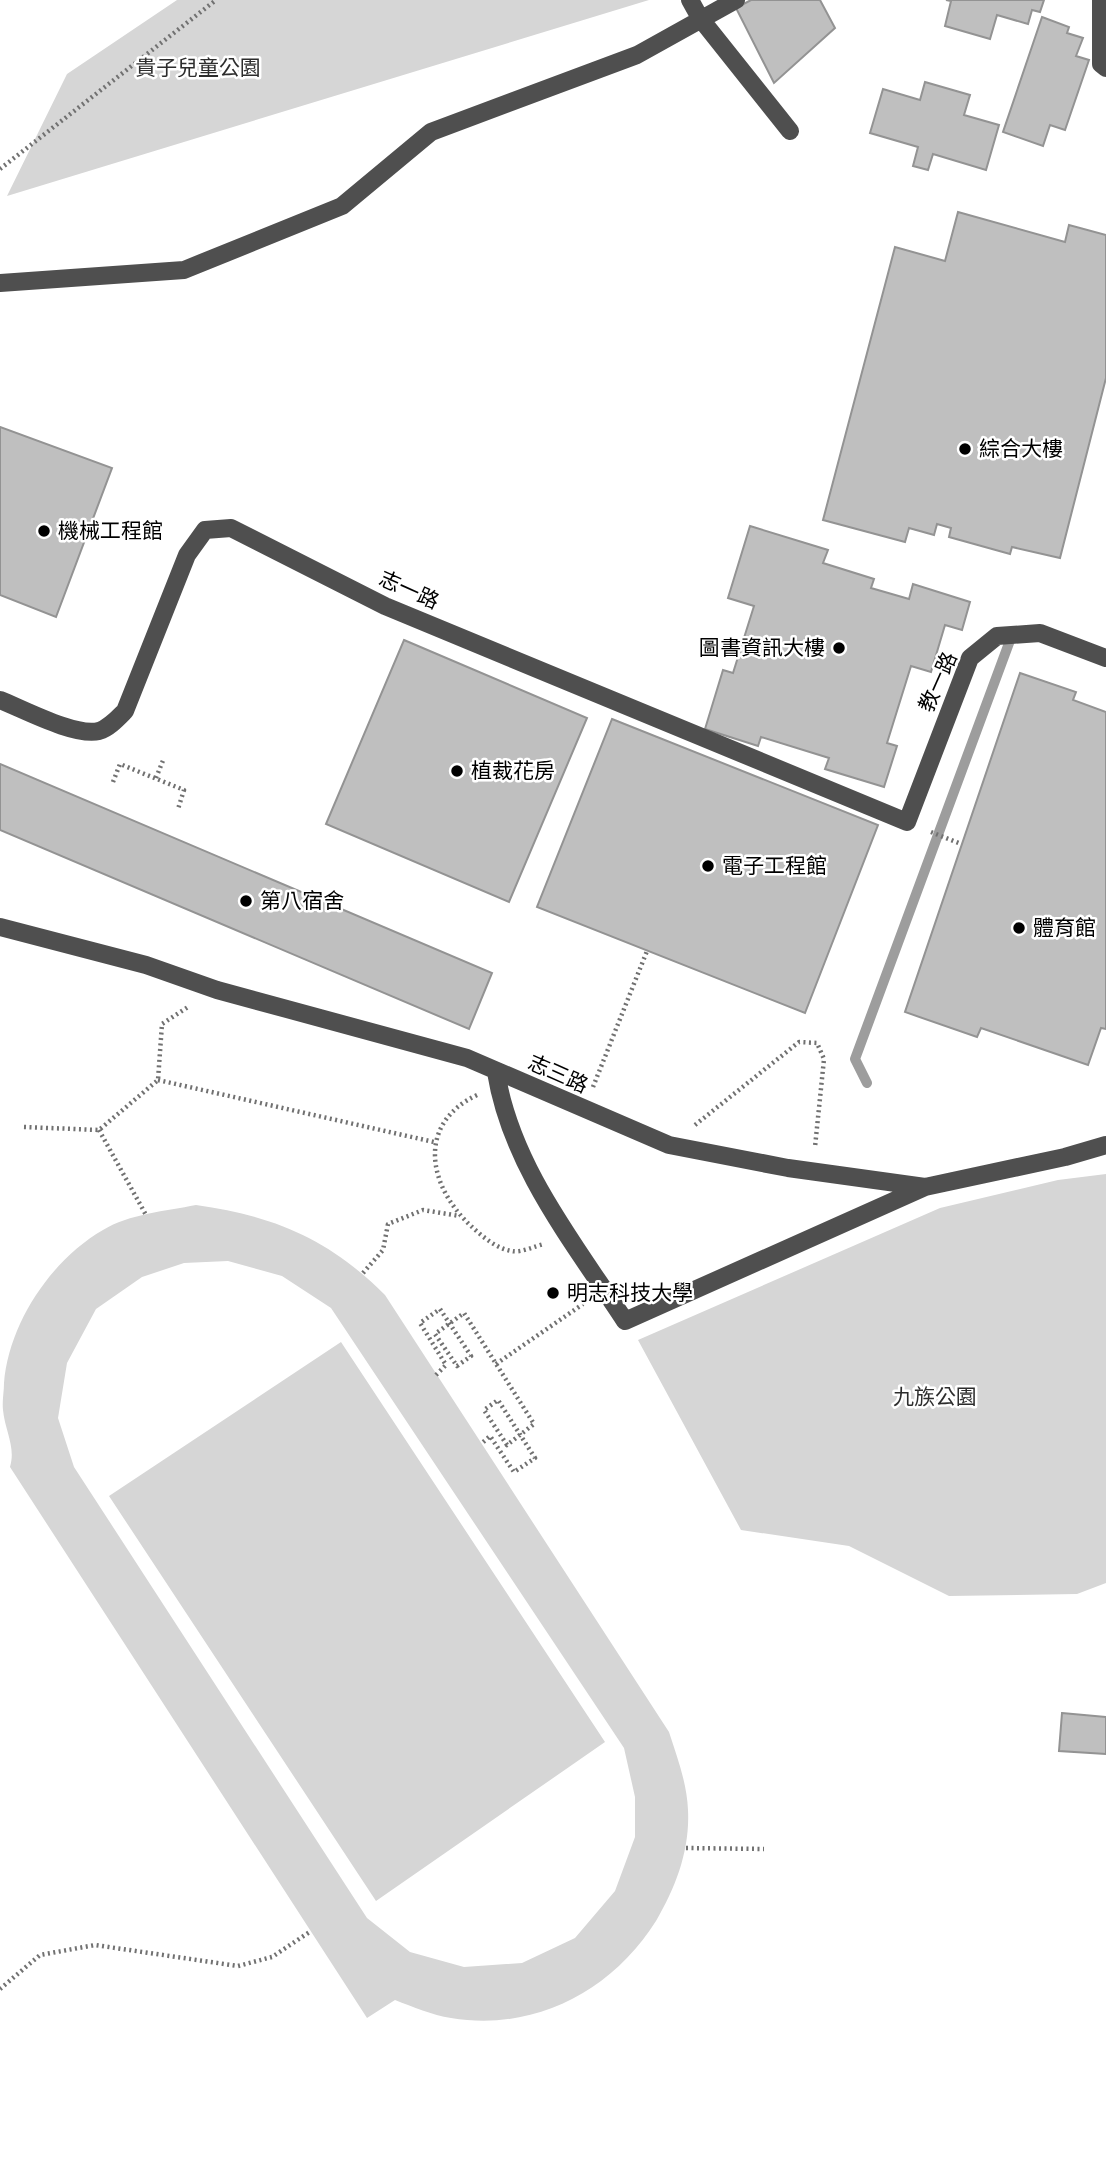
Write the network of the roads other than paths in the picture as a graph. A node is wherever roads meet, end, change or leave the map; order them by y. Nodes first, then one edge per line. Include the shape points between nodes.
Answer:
1 (690, 0) edge
2 (736, 0) edge
3 (1101, 0) edge
4 (700, 18) junction
5 (1106, 68) edge
6 (790, 131) dead end
7 (0, 283) edge
8 (1106, 658) edge
9 (0, 700) edge
10 (907, 822) joint
11 (0, 928) edge
12 (497, 1078) junction
13 (1106, 1145) edge
14 (925, 1186) junction

1 - 4 lane
2 - 4 lane
3 - 5 lane via 1101,64
4 - 6 lane
4 - 7 lane via 637,55 431,132 342,206 184,270
8 - 10 lane, 教一路 via 1040,633 996,636 970,658
9 - 10 lane, 志一路 via 80,731 99,731 114,722 125,711 187,555 205,530 231,528 385,606
11 - 12 lane, 志三路 via 146,965 217,990 467,1058
12 - 14 lane, 志三路 via 669,1145
12 - 14 lane via 503,1111 539,1190 625,1321
13 - 14 lane, 志三路

